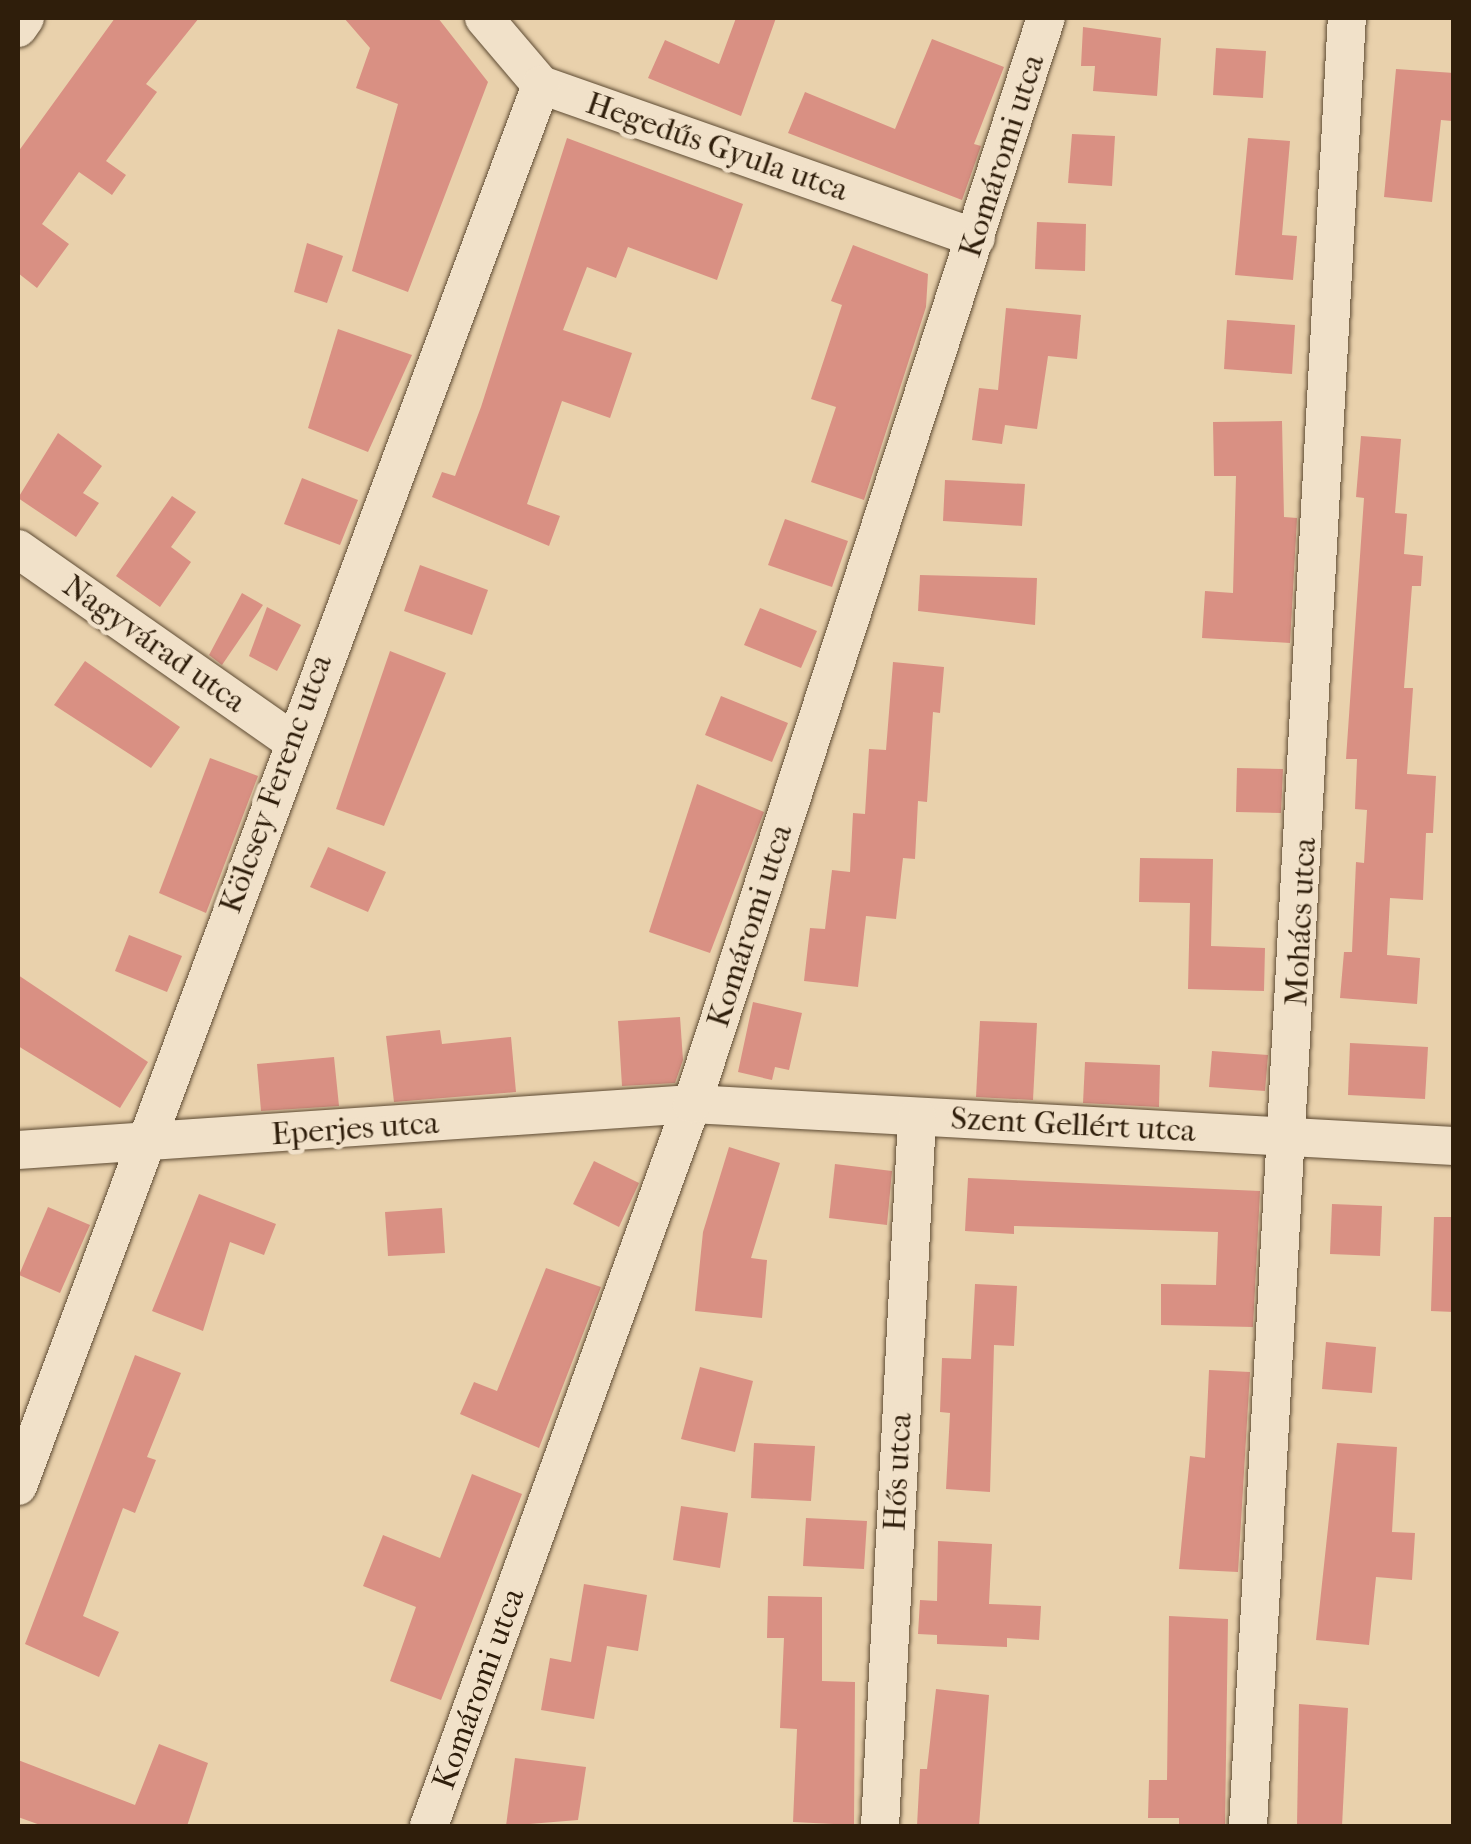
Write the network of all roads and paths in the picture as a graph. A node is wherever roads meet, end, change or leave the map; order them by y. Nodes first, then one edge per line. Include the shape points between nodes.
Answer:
1 (25, 18) edge
2 (484, 18) edge
3 (1046, 18) edge
4 (1346, 18) edge
5 (18, 28) edge
6 (541, 85) junction
7 (976, 238) junction
8 (18, 548) edge
9 (292, 740) junction
10 (692, 1104) junction
11 (917, 1117) junction
12 (1290, 1137) junction
13 (142, 1145) junction
14 (1454, 1146) edge
15 (18, 1150) edge
16 (18, 1486) edge
17 (428, 1826) edge
18 (880, 1826) edge
19 (1248, 1826) edge

1 - 5 street
2 - 6 street
3 - 7 street, Komáromi utca
4 - 12 street, Mohács utca
6 - 7 street, Hegedűs Gyula utca
6 - 9 street, Kölcsey Ferenc utca
7 - 10 street, Komáromi utca
8 - 9 street, Nagyvárad utca
9 - 13 street, Kölcsey Ferenc utca
10 - 11 street, Szent Gellért utca
10 - 13 street, Eperjes utca
10 - 17 street, Komáromi utca
11 - 12 street, Szent Gellért utca
11 - 18 street, Hős utca
12 - 14 street, Szent Gellért utca
12 - 19 street, Mohács utca
13 - 15 street, Eperjes utca
13 - 16 street, Kölcsey Ferenc utca

